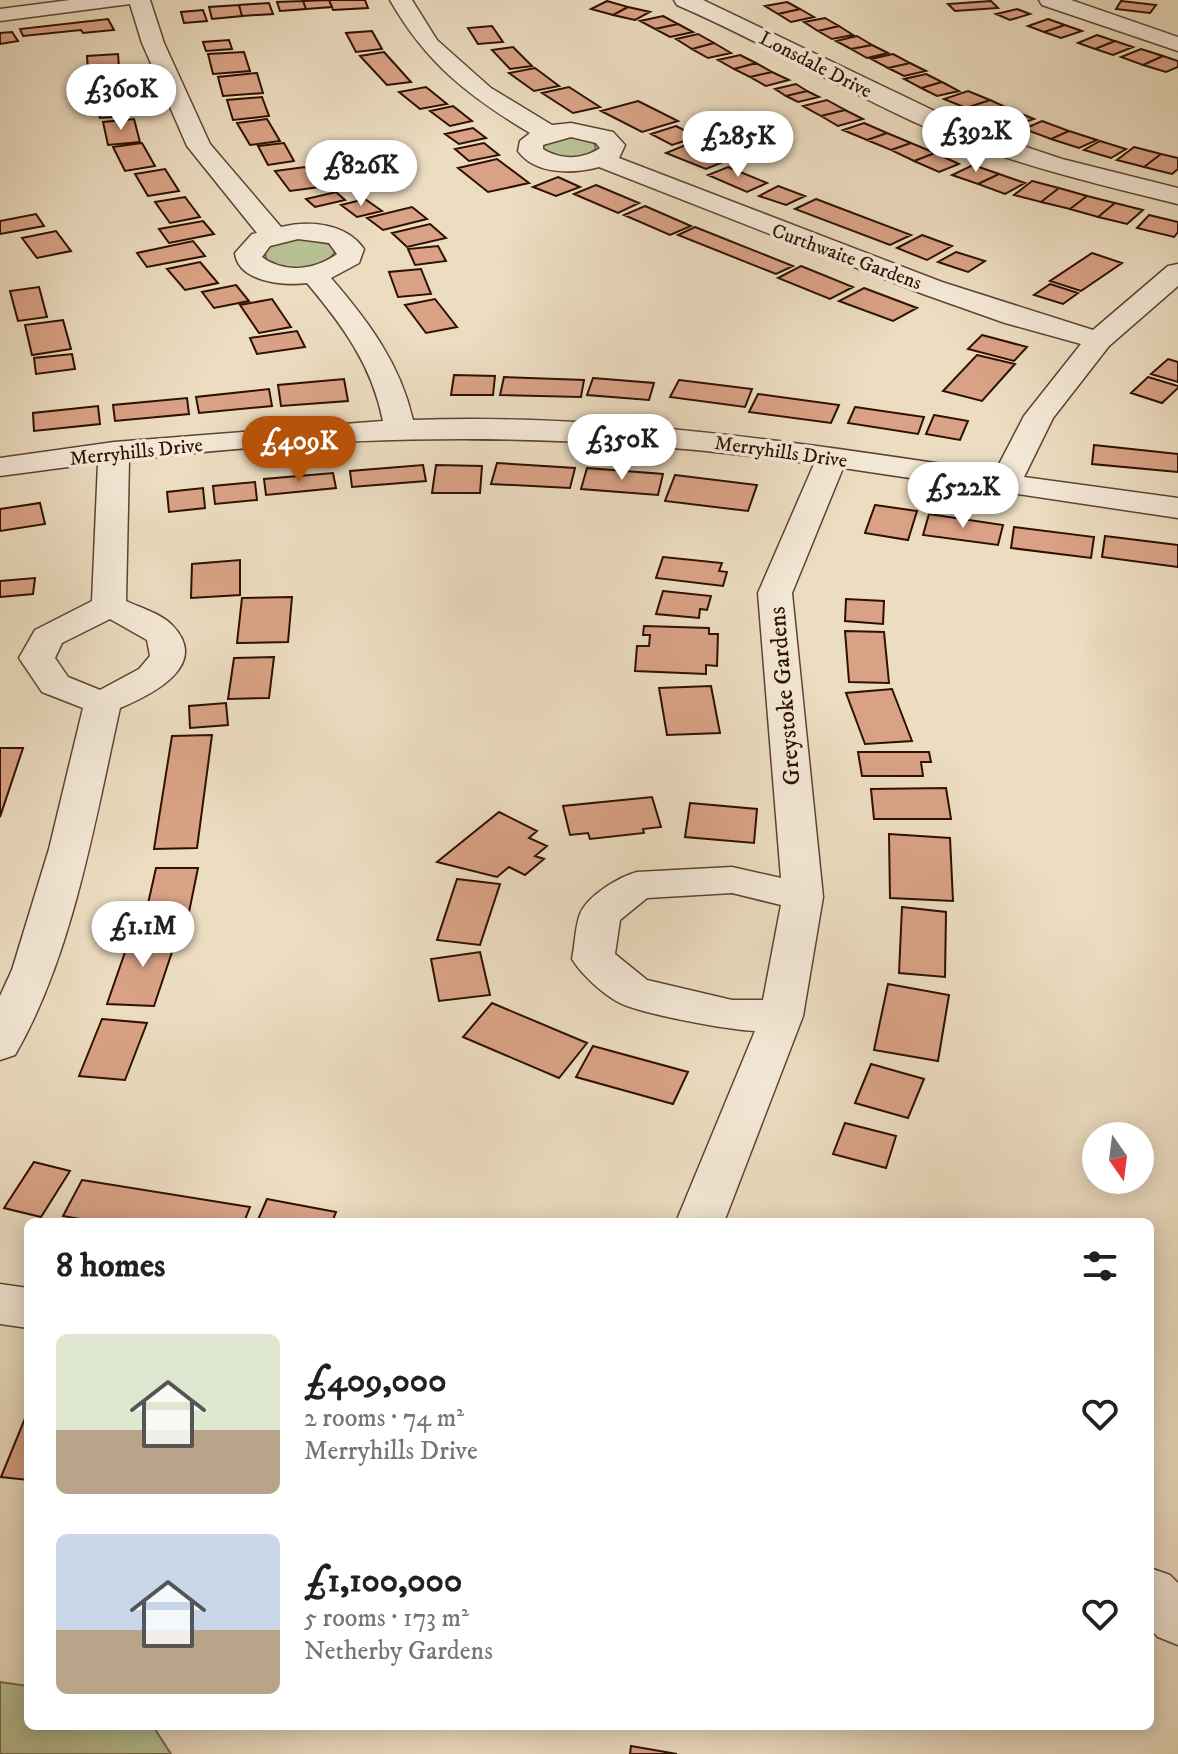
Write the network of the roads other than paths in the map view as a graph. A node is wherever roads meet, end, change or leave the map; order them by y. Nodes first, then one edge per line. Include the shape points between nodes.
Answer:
1 (122, 0) edge
2 (139, 0) edge
3 (401, 0) edge
4 (685, 0) edge
5 (1059, 1) edge
6 (0, 15) edge
7 (1178, 44) edge
8 (1178, 196) edge
9 (273, 235) junction
10 (1178, 272) edge
11 (314, 274) junction
12 (1099, 340) junction
13 (400, 429) junction
14 (114, 451) junction
15 (832, 458) junction
16 (0, 467) edge
17 (1005, 483) junction
18 (1178, 508) edge
19 (109, 606) junction
20 (103, 702) junction
21 (803, 897) junction
22 (782, 1016) junction
23 (0, 1044) edge
24 (702, 1218) edge
25 (0, 1304) edge
26 (24, 1307) edge
27 (1154, 1597) edge
28 (1178, 1619) edge

1 - 6 street
2 - 9 street via 199,146
3 - 12 street, Curthwaite Gardens via 445,63 494,103 548,133 532,141 535,156 565,164 600,159 937,290
4 - 8 street, Lonsdale Drive via 960,132 1080,173
5 - 7 street
9 - 11 street via 248,253 255,267 281,275
9 - 11 street via 307,231 347,242 350,257
10 - 12 street
11 - 13 street via 366,336 384,370
12 - 17 street via 1039,416
13 - 14 street, Merryhills Drive
13 - 15 street, Merryhills Drive via 668,436
14 - 16 street, Merryhills Drive
14 - 19 street
15 - 17 street, Merryhills Drive
15 - 21 street, Greystoke Gardens via 775,593
17 - 18 street, Merryhills Drive
19 - 20 street via 159,632 168,657 148,682
19 - 20 street via 47,637 37,658 44,677 68,693
20 - 23 street via 69,849 33,970
21 - 22 street, Greystoke Gardens
21 - 22 street via 732,880 637,885 600,915 593,959 634,992 732,1015
22 - 24 street, Greystoke Gardens
25 - 26 street
27 - 28 street

